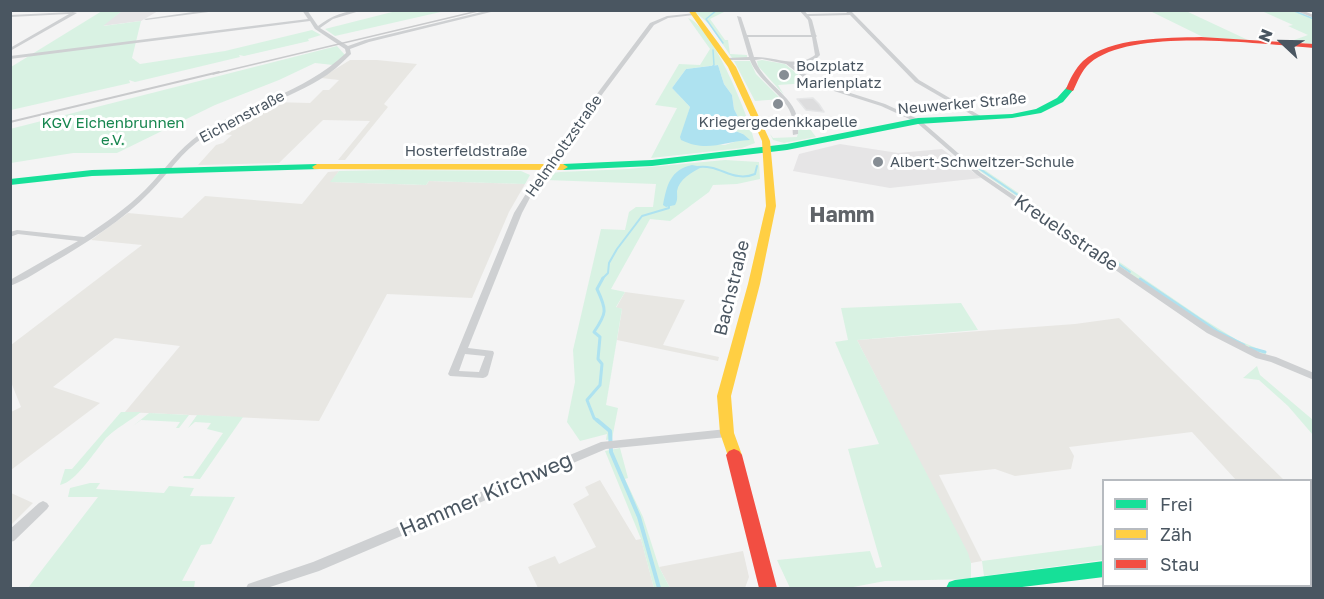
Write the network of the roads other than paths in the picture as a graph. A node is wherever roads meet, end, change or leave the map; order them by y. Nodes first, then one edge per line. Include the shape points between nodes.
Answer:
1 (222, 10) edge
2 (304, 10) edge
3 (361, 10) edge
4 (497, 10) edge
5 (801, 10) edge
6 (1296, 10) edge
7 (692, 12) edge
8 (848, 12) edge
9 (807, 15) junction
10 (10, 16) edge
11 (739, 17) dead end
12 (1314, 17) edge
13 (146, 20) dead end
14 (310, 20) junction
15 (317, 28) junction
16 (746, 36) junction
17 (815, 36) junction
18 (1314, 46) edge
19 (347, 48) junction
20 (10, 50) edge
21 (10, 58) edge
22 (728, 59) junction
23 (753, 59) junction
24 (790, 64) junction
25 (981, 117) junction
26 (918, 121) junction
27 (795, 134) dead end
28 (767, 150) junction
29 (545, 167) junction
30 (165, 171) junction
31 (10, 182) edge
32 (10, 235) edge
33 (84, 239) junction
34 (10, 284) edge
35 (462, 351) dead end
36 (1314, 377) edge
37 (727, 433) junction
38 (43, 506) dead end
39 (10, 537) edge
40 (1102, 569) edge
41 (252, 588) edge
42 (768, 588) edge
43 (955, 588) edge

1 - 13 street
2 - 14 street
3 - 15 street via 331,18
4 - 19 street
5 - 9 street
6 - 12 street
7 - 22 street, Bachstraße
7 - 29 street, Helmholtzstraße via 652,24
8 - 9 street
8 - 25 street via 917,81
9 - 17 street
10 - 20 street via 75,13
11 - 16 street
14 - 15 street
14 - 21 street
15 - 19 street
16 - 17 street
16 - 23 street
17 - 24 street via 818,55
18 - 25 street, Neuwerker Straße via 1198,39 1113,48 1100,52 1081,67 1069,93 1050,106 1025,114
19 - 30 street, Eichenstraße via 349,53 325,73 202,135
22 - 23 street
22 - 28 street, Bachstraße via 757,118
23 - 24 street
23 - 27 street via 757,70 784,98 797,119
24 - 26 street, Kreuelsstraße via 822,86 883,105
25 - 26 street, Neuwerker Straße
26 - 28 street, Neuwerker Straße
26 - 36 street, Kreuelsstraße via 979,174 1210,331 1258,357 1273,359
28 - 29 street, Hosterfeldstraße via 632,164
28 - 37 street, Bachstraße via 771,206 724,396
29 - 30 street, Hosterfeldstraße
29 - 35 street, Helmholtzstraße via 518,213
30 - 31 street, Hosterfeldstraße via 92,173
30 - 33 street, Eichenstraße via 141,197
32 - 33 street via 17,232
33 - 34 street, Eichenstraße
37 - 41 street, Hammer Kirchweg via 610,445 315,567
37 - 42 street, Bachstraße
38 - 39 street
40 - 43 street

